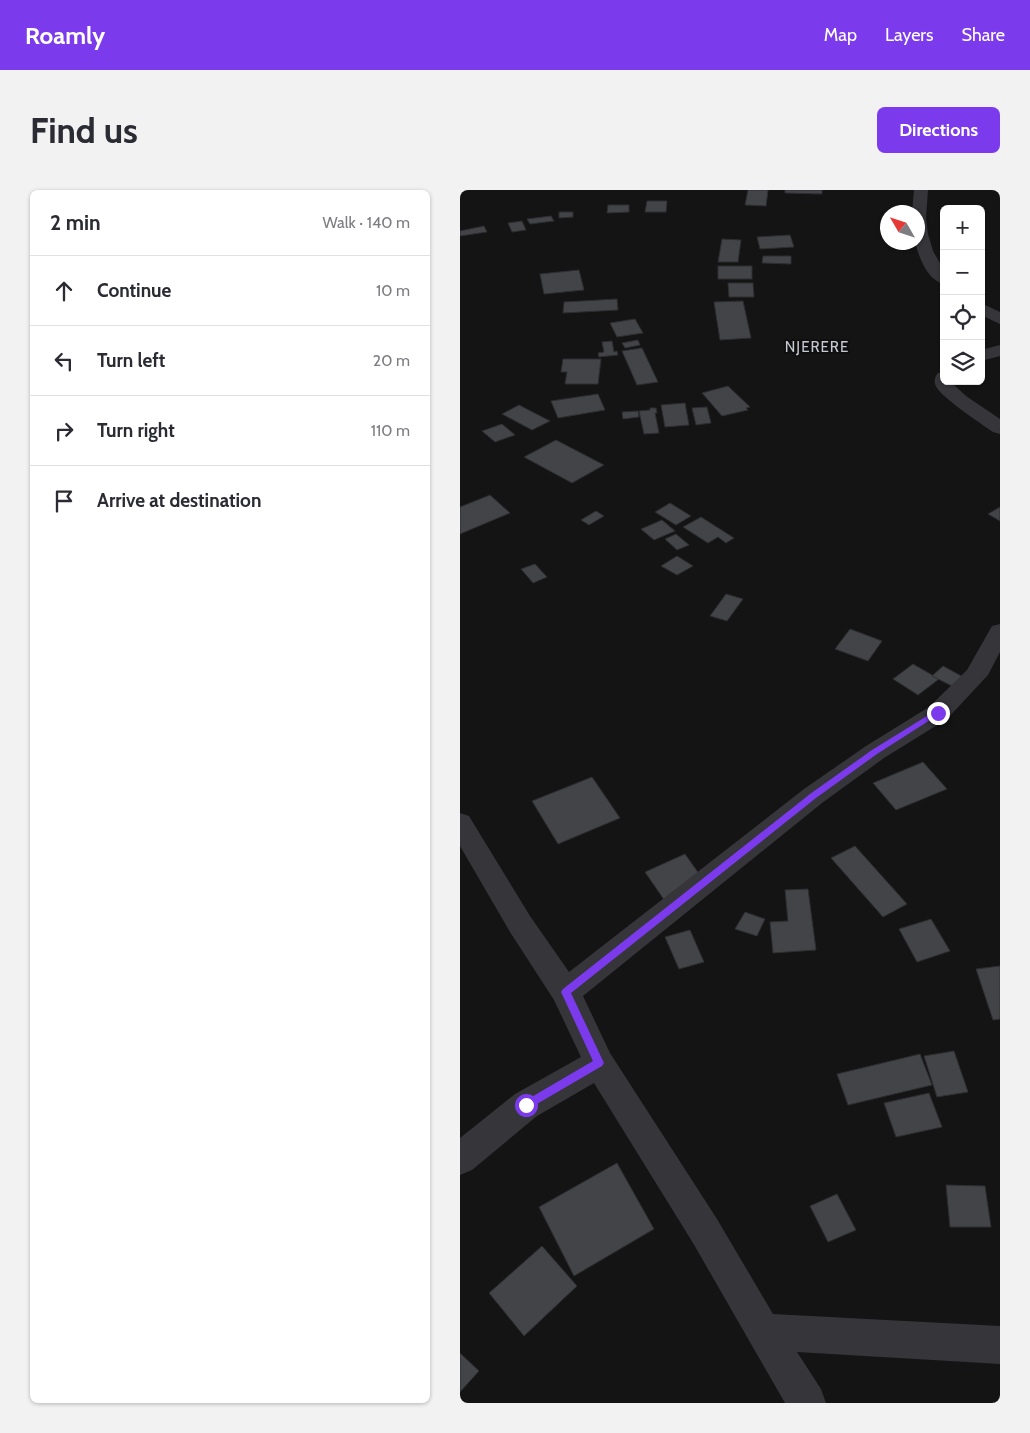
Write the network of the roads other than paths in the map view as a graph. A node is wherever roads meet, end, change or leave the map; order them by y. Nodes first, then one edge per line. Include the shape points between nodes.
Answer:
1 (921, 190) edge
2 (940, 276) edge
3 (985, 310) edge
4 (1000, 319) edge
5 (1000, 350) edge
6 (985, 355) edge
7 (944, 385) edge
8 (1000, 428) edge
9 (1000, 630) edge
10 (460, 823) edge
11 (566, 992) junction
12 (599, 1063) junction
13 (460, 1159) edge
14 (763, 1332) junction
15 (1000, 1345) edge
16 (807, 1403) edge

1 - 2 street via 920,238
3 - 4 street
5 - 6 street
7 - 8 street
9 - 11 street via 976,675 938,713 874,752 813,796
10 - 11 street via 520,924
11 - 12 street
12 - 13 street via 526,1105
12 - 14 street via 705,1231
14 - 15 street
14 - 16 street

